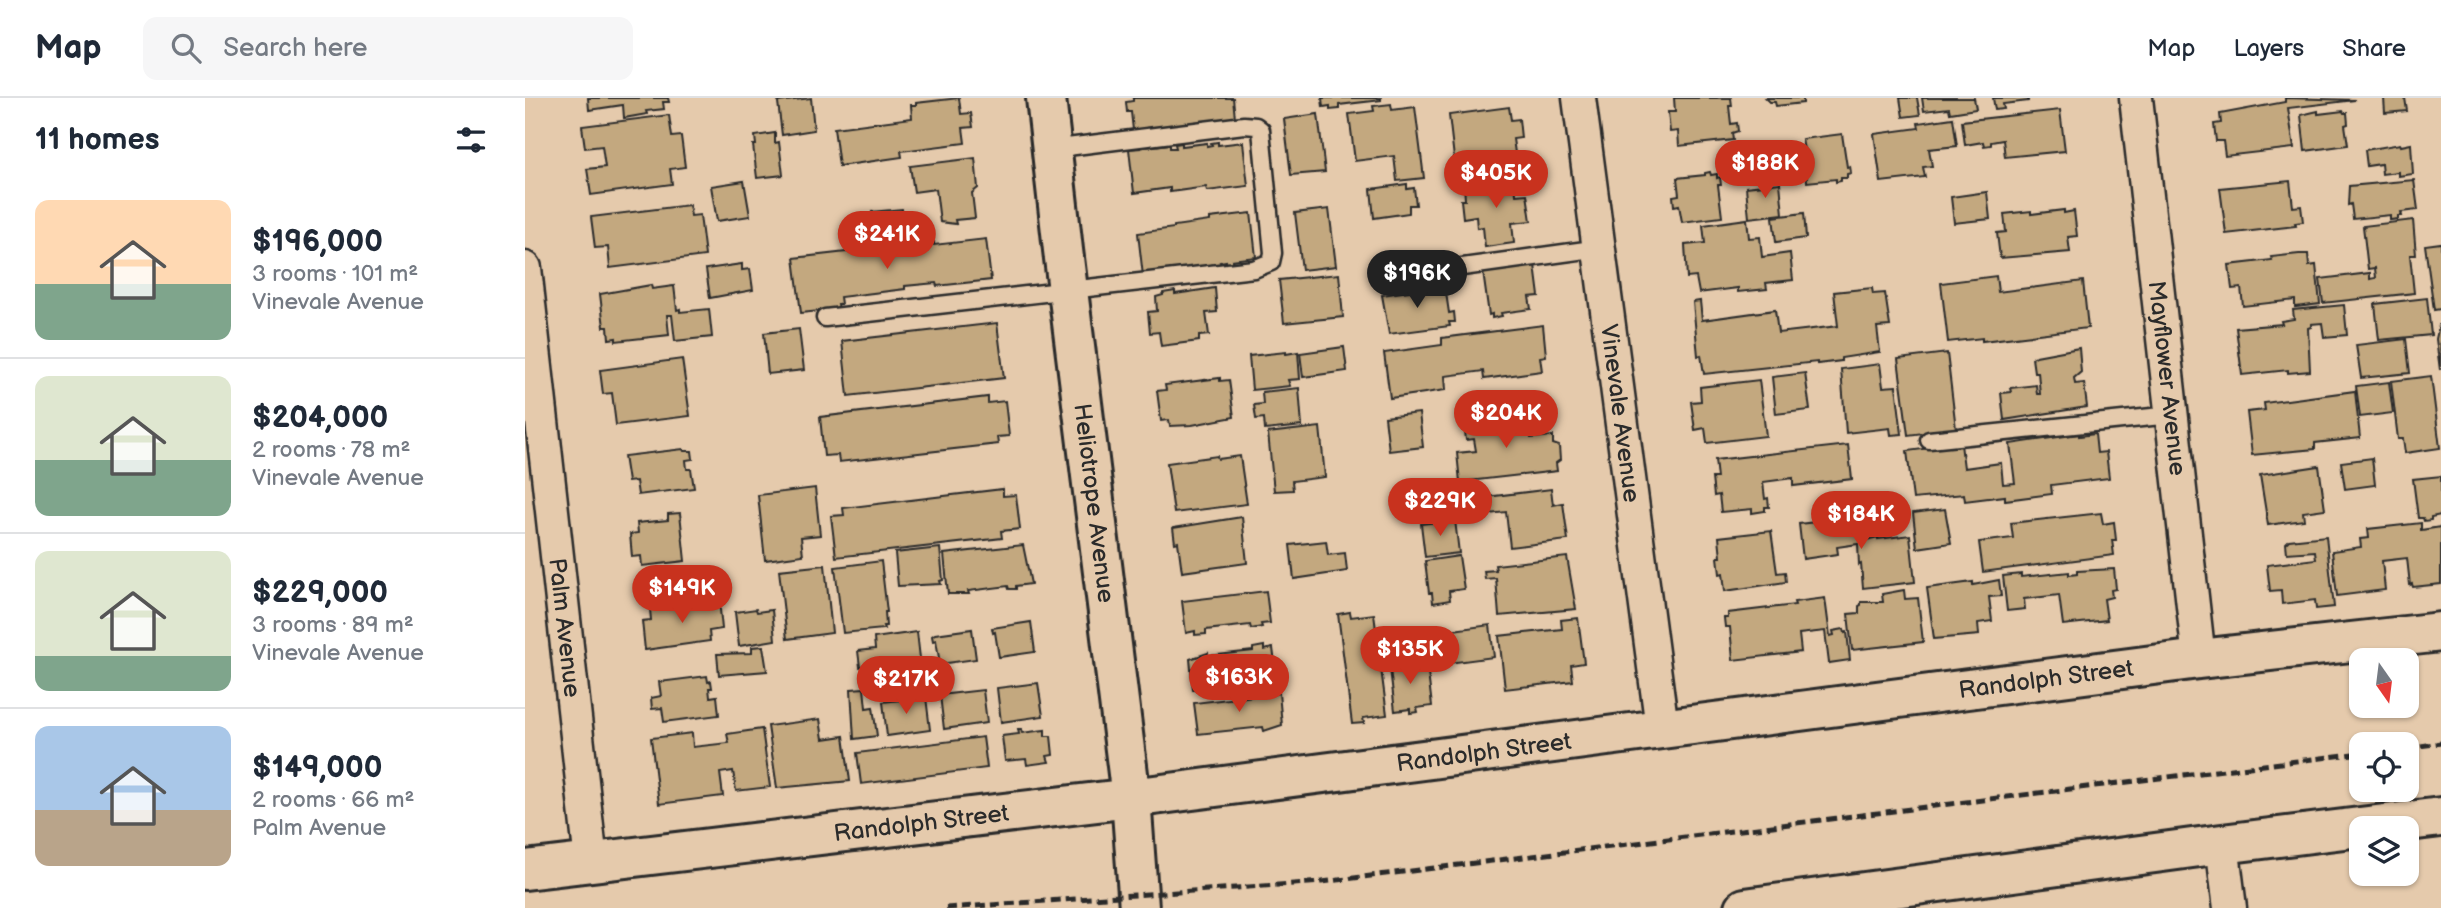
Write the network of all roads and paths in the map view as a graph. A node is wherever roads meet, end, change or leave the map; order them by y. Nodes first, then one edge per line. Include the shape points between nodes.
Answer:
1 (1046, 98) edge
2 (1579, 98) edge
3 (2136, 98) edge
4 (1051, 149) junction
5 (1599, 248) junction
6 (525, 268) edge
7 (1390, 277) dead end
8 (1067, 289) junction
9 (825, 318) dead end
10 (2171, 415) junction
11 (1929, 440) dead end
12 (2441, 632) edge
13 (2199, 659) junction
14 (1662, 728) junction
15 (1131, 798) junction
16 (2441, 817) edge
17 (2222, 844) junction
18 (591, 862) junction
19 (525, 870) edge
20 (1139, 908) edge
21 (1745, 908) edge
22 (2230, 908) edge

1 - 4 street, Heliotrope Avenue
2 - 5 street, Vinevale Avenue
3 - 10 street, Mayflower Avenue
4 - 8 street, Heliotrope Avenue
4 - 8 lane via 1244,125 1261,130 1271,262 1254,269
5 - 7 lane
5 - 14 street, Vinevale Avenue
6 - 18 street, Palm Avenue
8 - 9 lane
8 - 15 street, Heliotrope Avenue
10 - 11 lane
10 - 13 street, Mayflower Avenue
12 - 13 street, Randolph Street
13 - 14 street, Randolph Street
14 - 15 street, Randolph Street
15 - 18 street, Randolph Street
15 - 20 street, Heliotrope Avenue
16 - 17 street
17 - 21 street
17 - 22 street
18 - 19 street, Randolph Street

